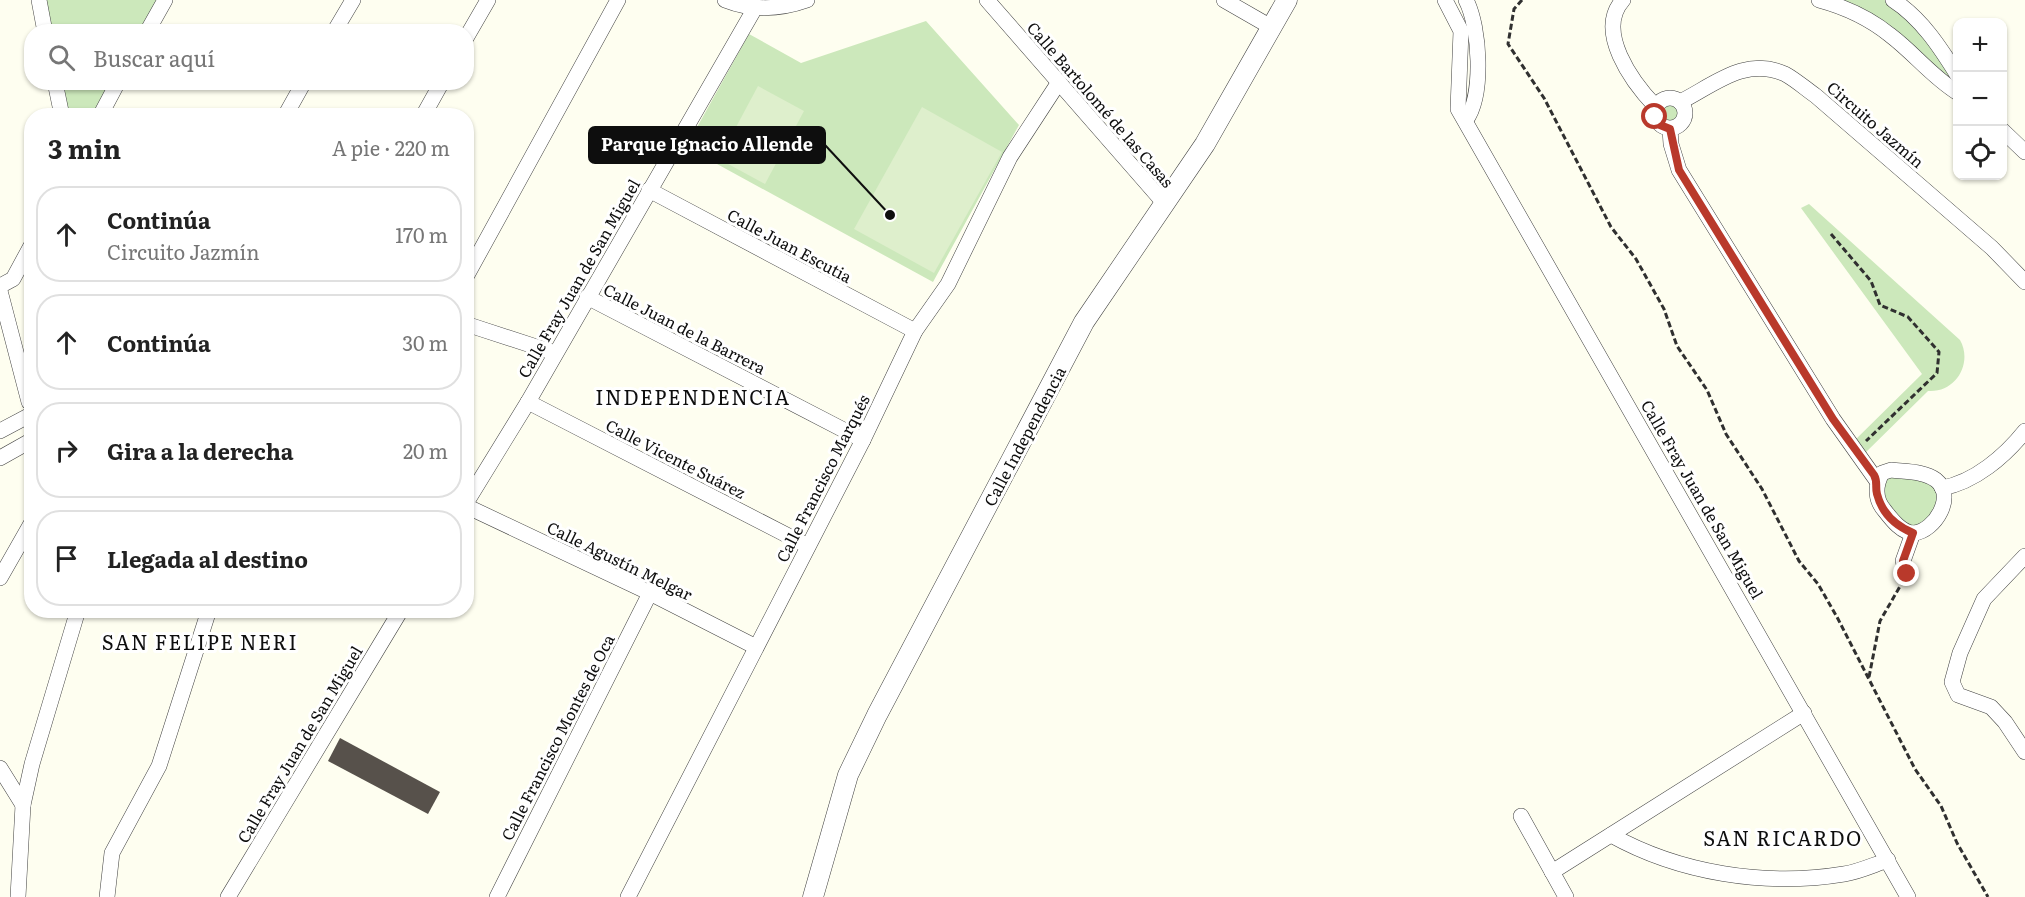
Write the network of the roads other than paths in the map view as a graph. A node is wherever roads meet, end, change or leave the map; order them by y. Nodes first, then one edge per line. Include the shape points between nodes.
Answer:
1 (39, 0) edge
2 (165, 0) edge
3 (353, 0) edge
4 (488, 0) edge
5 (618, 0) edge
6 (725, 0) edge
7 (807, 0) edge
8 (987, 0) edge
9 (1224, 0) edge
10 (1287, 0) edge
11 (1445, 0) edge
12 (1466, 0) edge
13 (1623, 0) edge
14 (1819, 0) edge
15 (1893, 0) edge
16 (755, 8) junction
17 (44, 24) edge
18 (152, 24) edge
19 (339, 24) edge
20 (474, 24) edge
21 (1271, 27) junction
22 (1476, 28) junction
23 (1461, 31) junction
24 (1955, 72) edge
25 (1059, 82) junction
26 (57, 90) edge
27 (114, 90) edge
28 (300, 90) edge
29 (438, 90) edge
30 (1953, 90) edge
31 (1680, 102) junction
32 (1656, 107) junction
33 (60, 108) edge
34 (103, 108) edge
35 (289, 108) edge
36 (427, 108) edge
37 (1466, 120) junction
38 (1670, 129) junction
39 (2007, 135) edge
40 (2025, 152) edge
41 (649, 190) junction
42 (1165, 204) junction
43 (24, 258) edge
44 (474, 262) edge
45 (2025, 282) edge
46 (0, 286) edge
47 (0, 291) edge
48 (587, 297) junction
49 (474, 327) edge
50 (915, 331) junction
51 (555, 353) junction
52 (24, 383) edge
53 (528, 402) junction
54 (24, 418) edge
55 (0, 431) edge
56 (2025, 431) edge
57 (863, 440) junction
58 (24, 444) edge
59 (0, 458) edge
60 (1877, 482) junction
61 (1942, 488) junction
62 (474, 492) edge
63 (474, 509) edge
64 (1913, 533) junction
65 (24, 536) edge
66 (808, 546) junction
67 (2024, 559) edge
68 (1903, 561) road end
69 (0, 578) edge
70 (650, 593) junction
71 (76, 618) edge
72 (205, 618) edge
73 (396, 618) edge
74 (756, 647) junction
75 (1804, 713) junction
76 (2025, 752) edge
77 (0, 768) edge
78 (23, 805) junction
79 (1521, 816) dead end
80 (1611, 835) junction
81 (1888, 860) junction
82 (1552, 872) junction
83 (18, 897) edge
84 (107, 897) edge
85 (228, 897) edge
86 (497, 897) edge
87 (628, 897) edge
88 (813, 897) edge
89 (1566, 897) edge
90 (1908, 897) edge

1 - 17 street
2 - 18 street
3 - 19 street
4 - 20 street
5 - 44 street
6 - 16 street
7 - 16 street via 782,9
8 - 25 street, Calle Bartolomé de las Casas
9 - 21 street
10 - 21 street, Calle Independencia
11 - 23 street, Calle Fray Juan de San Miguel
12 - 22 street
13 - 32 street via 1616,8 1611,28 1624,66
14 - 30 street via 1869,20
15 - 24 street via 1922,25
16 - 41 street, Calle Fray Juan de San Miguel
21 - 42 street, Calle Independencia via 1205,144
22 - 23 street
22 - 37 street via 1473,110
23 - 37 street, Calle Fray Juan de San Miguel via 1458,109
25 - 42 street, Calle Bartolomé de las Casas
25 - 50 street, Calle Francisco Marqués via 1011,157 948,284
26 - 33 street
27 - 34 street
28 - 35 street
29 - 36 street
31 - 32 street via 1664,99
31 - 38 street via 1685,110 1684,119
31 - 45 street, Circuito Jazmín via 1742,69 1766,69 1785,75 1816,96 1966,225
32 - 38 street via 1657,122
37 - 75 street, Calle Fray Juan de San Miguel
38 - 60 street via 1679,170 1833,419
39 - 40 street
41 - 48 street, Calle Fray Juan de San Miguel
41 - 50 street, Calle Juan Escutia
42 - 88 street, Calle Independencia via 1084,322 877,715 848,775
43 - 46 street via 13,279
47 - 52 street
48 - 51 street, Calle Fray Juan de San Miguel
48 - 57 street, Calle Juan de la Barrera
49 - 51 street
50 - 57 street, Calle Francisco Marqués
51 - 53 street, Calle Fray Juan de San Miguel
53 - 62 street, Calle Fray Juan de San Miguel
53 - 66 street, Calle Vicente Suárez
54 - 55 street
56 - 61 street via 2012,448 1987,467
57 - 66 street, Calle Francisco Marqués
58 - 59 street
60 - 61 street via 1882,473 1892,470 1923,474
60 - 64 street via 1882,508 1900,528
61 - 64 street via 1942,510 1924,530
63 - 70 street, Calle Agustín Melgar
64 - 68 street
65 - 69 street
66 - 74 street, Calle Francisco Marqués
67 - 76 street via 1984,599 1952,682 1958,695 1991,707
70 - 74 street, Calle Agustín Melgar
70 - 86 street, Calle Francisco Montes de Oca
71 - 78 street
72 - 84 street via 159,766 112,853
73 - 85 street, Calle Fray Juan de San Miguel
74 - 87 street, Calle Francisco Marqués
75 - 80 street
75 - 81 street, Calle Fray Juan de San Miguel
77 - 78 street
78 - 83 street
79 - 82 street
80 - 81 street via 1645,854 1701,870 1776,878 1844,874
80 - 82 street
81 - 90 street, Calle Fray Juan de San Miguel
82 - 89 street

